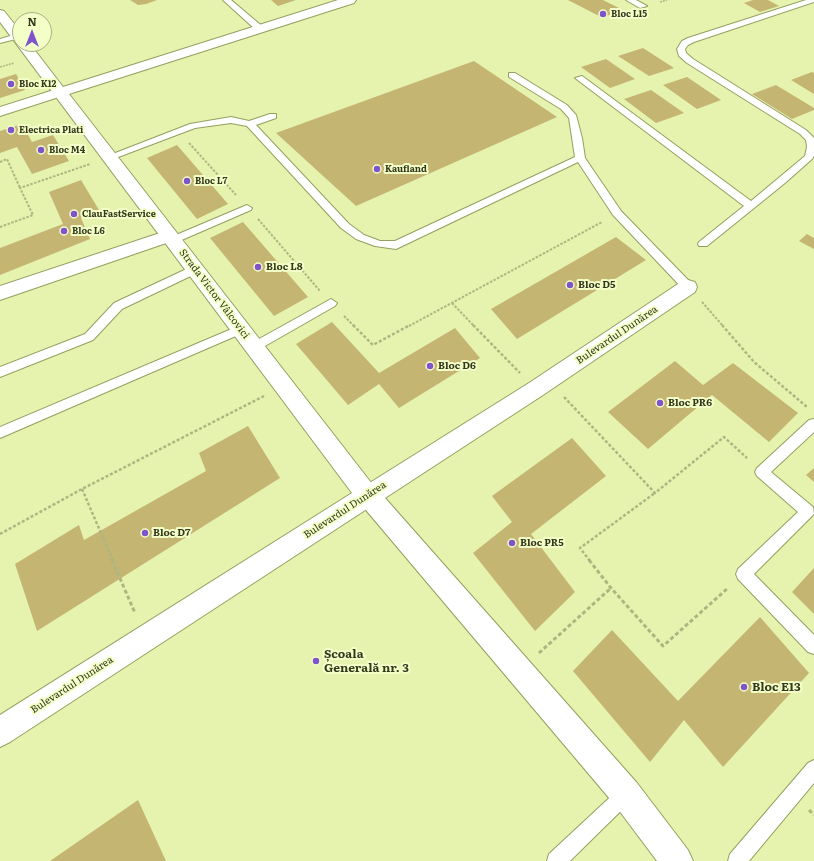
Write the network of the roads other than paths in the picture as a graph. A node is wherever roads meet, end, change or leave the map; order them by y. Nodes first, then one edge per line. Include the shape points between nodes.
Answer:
1 (227, 0) edge
2 (350, 0) edge
3 (630, 0) edge
4 (813, 0) edge
5 (643, 6) dead end
6 (0, 14) edge
7 (260, 29) junction
8 (12, 30) edge
9 (12, 40) edge
10 (0, 41) edge
11 (29, 52) edge
12 (512, 75) dead end
13 (579, 78) dead end
14 (60, 92) junction
15 (0, 112) edge
16 (273, 116) dead end
17 (250, 124) junction
18 (110, 157) junction
19 (580, 158) junction
20 (751, 206) junction
21 (247, 208) dead end
22 (171, 238) junction
23 (703, 244) dead end
24 (195, 269) junction
25 (688, 287) joint
26 (0, 293) edge
27 (331, 303) dead end
28 (241, 329) junction
29 (254, 347) junction
30 (0, 372) edge
31 (814, 424) edge
32 (0, 433) edge
33 (368, 496) junction
34 (814, 646) edge
35 (0, 732) edge
36 (814, 769) edge
37 (626, 794) junction
38 (556, 861) edge
39 (677, 861) edge
40 (737, 861) edge

1 - 7 lane
2 - 7 street
3 - 5 lane
4 - 20 lane via 692,40 685,43 681,49 682,54 690,61 803,132 810,139 812,147 809,157
6 - 8 street, Strada Victor Vâlcovici
7 - 14 street
9 - 10 lane
11 - 14 street, Strada Victor Vâlcovici
12 - 19 lane via 564,107 573,117
13 - 20 lane
14 - 15 street
14 - 18 street, Strada Victor Vâlcovici
16 - 17 lane
17 - 18 lane via 231,120 193,126
17 - 19 lane via 345,226 360,237 379,244 396,245 415,237
18 - 22 street, Strada Victor Vâlcovici
19 - 25 lane via 617,213
20 - 23 lane
21 - 22 lane
22 - 24 street, Strada Victor Vâlcovici
22 - 26 street
24 - 28 street, Strada Victor Vâlcovici
24 - 30 lane via 118,306 89,337
25 - 33 street, Bulevardul Dunărea via 542,385
27 - 29 lane
28 - 29 street, Strada Victor Vâlcovici
28 - 32 lane
29 - 33 street, Strada Victor Vâlcovici
31 - 34 lane via 762,472 808,512 743,574
33 - 35 street, Bulevardul Dunărea
33 - 37 street, Strada Victor Vâlcovici
36 - 40 lane
37 - 38 lane
37 - 39 street, Strada Victor Vâlcovici

